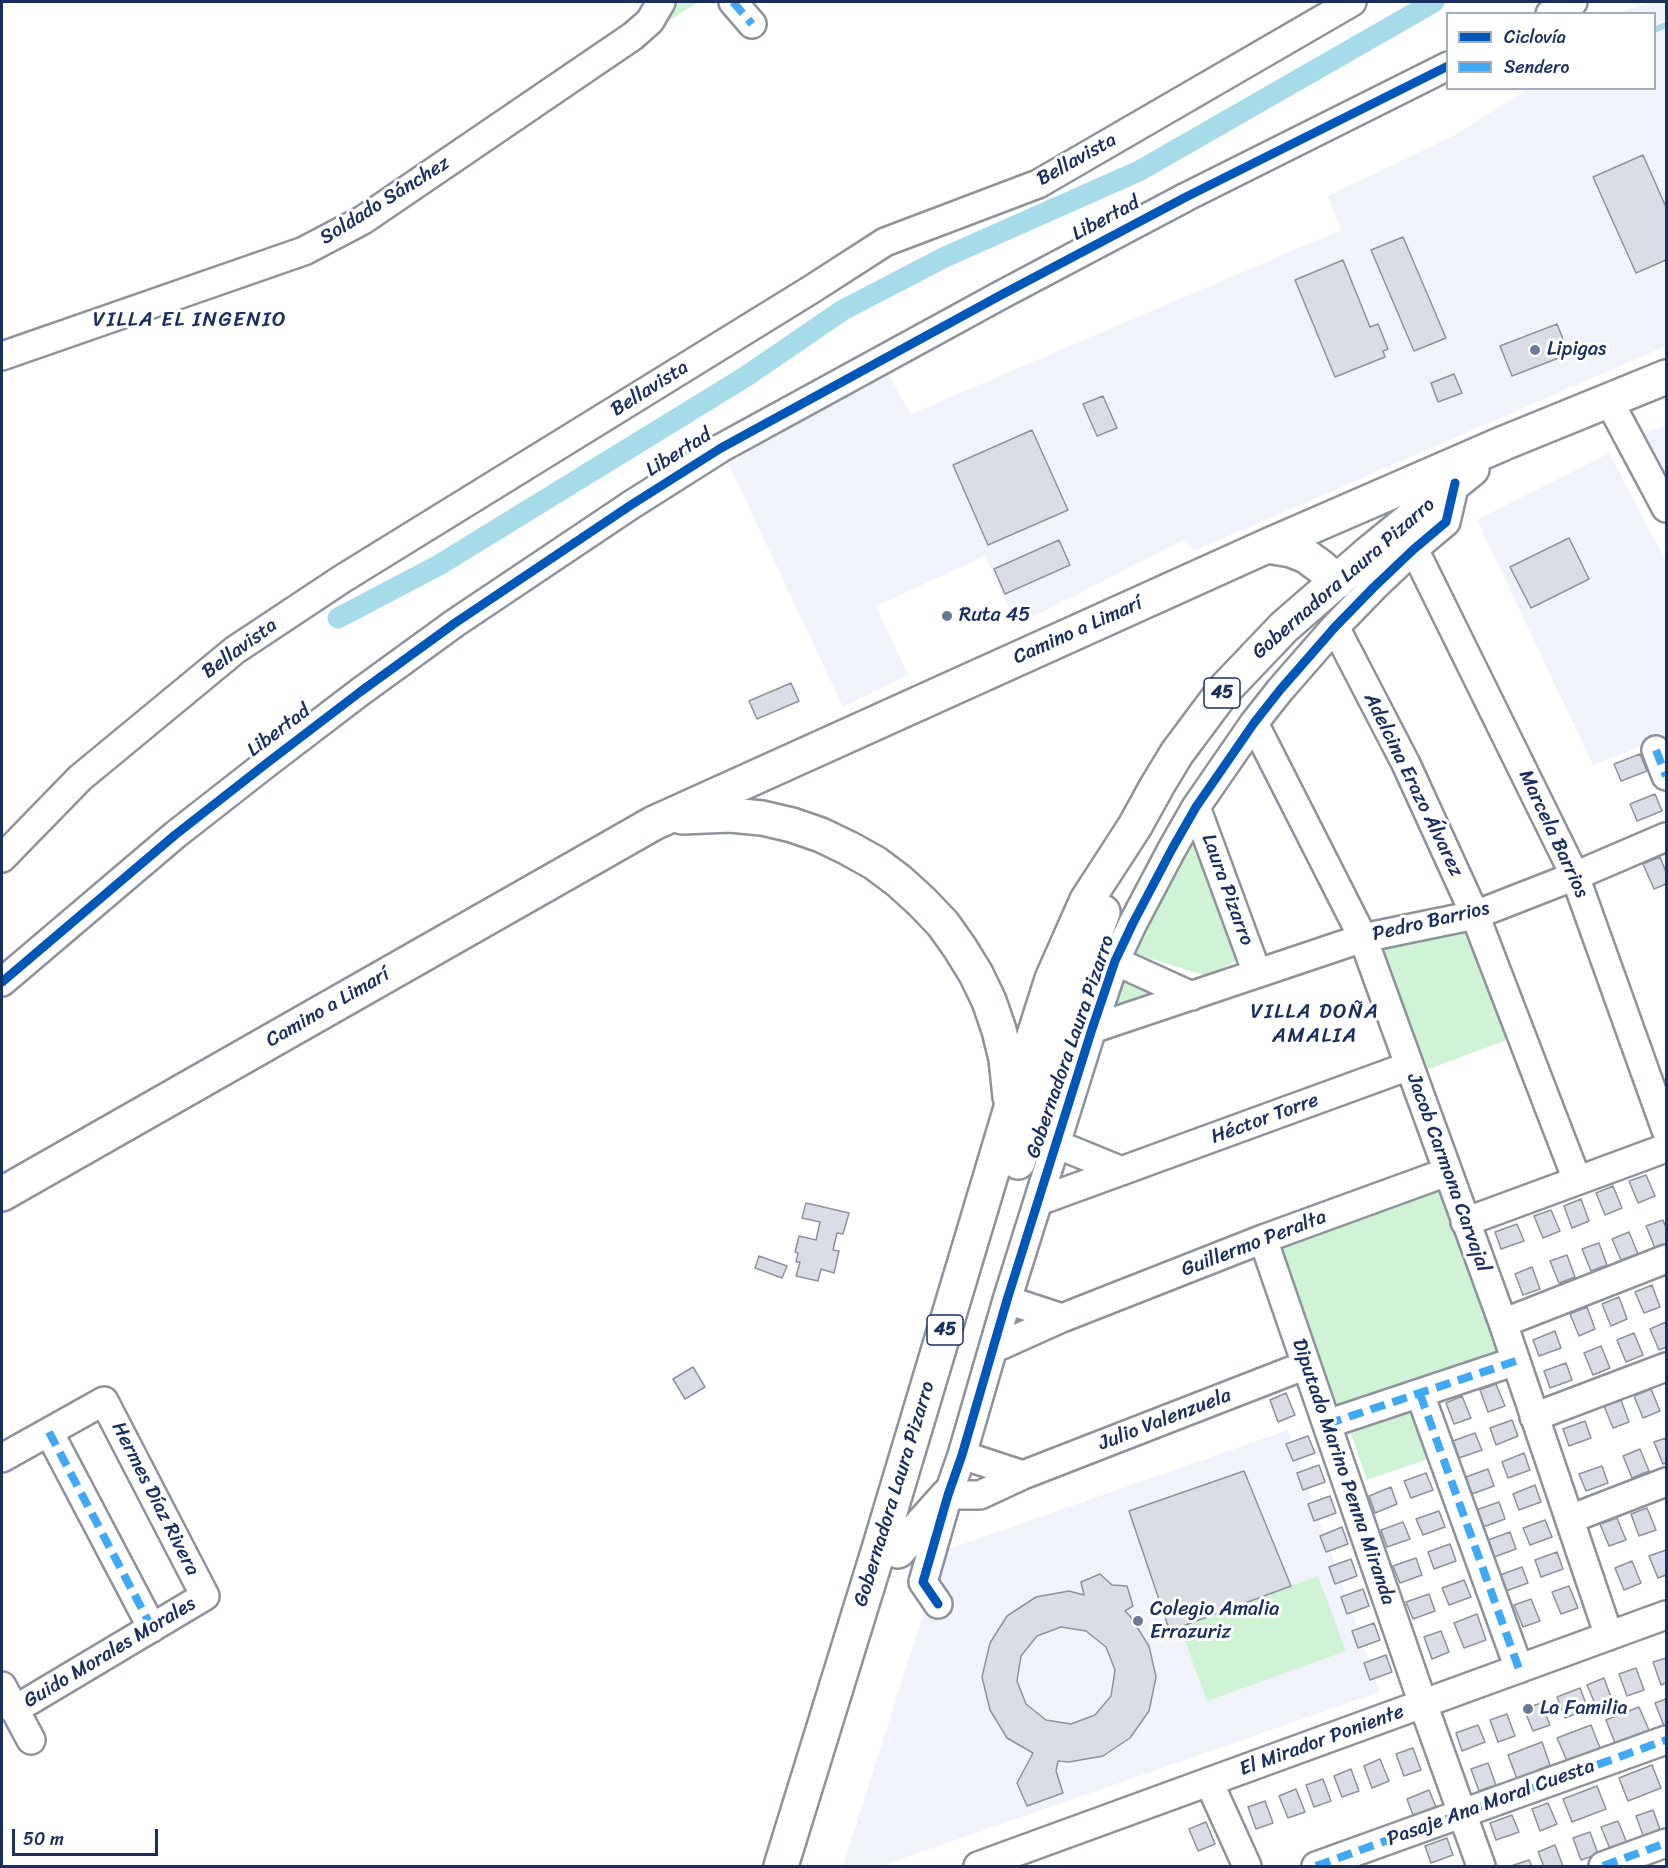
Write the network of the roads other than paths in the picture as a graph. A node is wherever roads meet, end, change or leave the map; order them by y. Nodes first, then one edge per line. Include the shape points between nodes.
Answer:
1 (661, 2) edge
2 (734, 2) edge
3 (1352, 2) edge
4 (1573, 2) edge
5 (1554, 12) edge
6 (752, 24) dead end
7 (1446, 67) edge
8 (2, 356) edge
9 (1666, 377) edge
10 (1609, 400) junction
11 (1504, 443) junction
12 (1455, 483) junction
13 (1666, 508) edge
14 (1342, 514) junction
15 (1267, 546) junction
16 (1414, 549) junction
17 (1369, 553) junction
18 (1337, 582) junction
19 (1335, 627) junction
20 (1254, 723) junction
21 (1656, 750) dead end
22 (756, 776) junction
23 (1666, 776) edge
24 (1196, 807) junction
25 (762, 818) junction
26 (654, 823) junction
27 (1135, 826) junction
28 (1666, 837) edge
29 (2, 858) edge
30 (1575, 876) junction
31 (1475, 915) junction
32 (1363, 938) junction
33 (1115, 961) junction
34 (1257, 973) junction
35 (2, 982) edge
36 (1192, 996) junction
37 (1092, 1029) junction
38 (1409, 1066) junction
39 (1011, 1108) junction
40 (1666, 1130) edge
41 (1056, 1144) junction
42 (1666, 1148) edge
43 (1122, 1171) junction
44 (1447, 1172) junction
45 (1577, 1180) junction
46 (2, 1194) edge
47 (1039, 1201) junction
48 (1465, 1222) junction
49 (998, 1223) junction
50 (1263, 1239) junction
51 (1666, 1259) edge
52 (1008, 1300) junction
53 (1062, 1318) junction
54 (1503, 1323) junction
55 (993, 1349) junction
56 (1516, 1361) junction
57 (1306, 1365) junction
58 (1666, 1367) edge
59 (1420, 1394) junction
60 (1534, 1417) junction
61 (1327, 1424) junction
62 (49, 1431) junction
63 (962, 1455) junction
64 (2, 1458) edge
65 (1023, 1475) junction
66 (1666, 1482) edge
67 (948, 1495) junction
68 (1570, 1519) junction
69 (898, 1551) junction
70 (205, 1596) joint
71 (938, 1604) dead end
72 (1666, 1615) edge
73 (152, 1628) junction
74 (1609, 1636) junction
75 (1519, 1669) junction
76 (2, 1686) edge
77 (1423, 1704) junction
78 (15, 1710) junction
79 (31, 1740) dead end
80 (1666, 1740) edge
81 (1209, 1782) junction
82 (1462, 1814) junction
83 (1666, 1843) edge
84 (781, 1866) edge
85 (804, 1866) edge
86 (978, 1866) edge
87 (1247, 1866) edge
88 (1316, 1866) edge
89 (1481, 1866) edge
90 (1603, 1866) edge

1 - 8 street, Soldado Sánchez via 650,21 633,36 363,220 304,251
2 - 6 street
3 - 29 street, Bellavista via 1038,184 885,242 342,579 235,650 80,778
4 - 5 street
7 - 35 street, Libertad via 1000,295 721,448 641,498 465,617 323,720 175,835
9 - 10 main road, Camino a Limarí
10 - 11 main road, Camino a Limarí
10 - 13 street
11 - 12 main road, Gobernadora Laura Pizarro / 45
11 - 14 main road, Camino a Limarí
12 - 16 street, Gobernadora Laura Pizarro via 1446,522
12 - 17 main road, Gobernadora Laura Pizarro / 45
14 - 15 main road, Camino a Limarí
14 - 17 main road via 1338,527 1342,539 1351,549
15 - 18 main road via 1306,556
15 - 22 main road, Camino a Limarí
16 - 19 street, Gobernadora Laura Pizarro
16 - 30 street, Marcela Barrios
17 - 18 main road, Gobernadora Laura Pizarro / 45
18 - 27 main road, Gobernadora Laura Pizarro / 45 via 1284,627 1224,690 1178,753
19 - 20 street, Gobernadora Laura Pizarro
19 - 31 street, Adelcina Erazo Álvarez via 1406,764
20 - 24 street, Gobernadora Laura Pizarro
20 - 32 street, Jacob Carmona Carvajal
21 - 23 street
22 - 25 main road
22 - 26 main road, Camino a Limarí
24 - 33 street, Gobernadora Laura Pizarro
24 - 34 street, Laura Pizarro
25 - 26 main road, Camino a Limarí via 705,815
25 - 39 main road, Camino a Limarí via 792,825 874,863 899,881 943,924 989,1001 1006,1059
26 - 46 main road, Camino a Limarí
27 - 39 main road, Gobernadora Laura Pizarro / 45 via 1087,900 1052,979
27 - 49 main road, Gobernadora Laura Pizarro / 45 via 1075,990
28 - 30 street, Pedro Barrios
30 - 31 street, Pedro Barrios
30 - 40 street, Marcela Barrios
31 - 32 street, Pedro Barrios
31 - 45 street, Adelcina Erazo Álvarez
32 - 34 street, Pedro Barrios
32 - 38 street, Jacob Carmona Carvajal
33 - 36 street
33 - 37 street, Gobernadora Laura Pizarro
34 - 36 street, Pedro Barrios
36 - 37 street, Pedro Barrios
37 - 41 street, Gobernadora Laura Pizarro
38 - 43 street, Héctor Torre
38 - 44 street, Jacob Carmona Carvajal
39 - 49 main road
39 - 84 main road, Gobernadora Laura Pizarro / 45
41 - 43 street
41 - 47 street, Gobernadora Laura Pizarro
42 - 45 street
43 - 47 street, Héctor Torre
44 - 48 street, Jacob Carmona Carvajal
44 - 50 street, Guillermo Peralta
45 - 48 street
47 - 52 street, Gobernadora Laura Pizarro
48 - 54 street, Jacob Carmona Carvajal
49 - 69 main road, Gobernadora Laura Pizarro / 45
50 - 53 street, Guillermo Peralta
50 - 57 street, Diputado Marino Penna Miranda
51 - 54 street
52 - 53 street
52 - 55 street, Gobernadora Laura Pizarro
53 - 55 street, Guillermo Peralta
54 - 56 street, Jacob Carmona Carvajal
55 - 63 street, Gobernadora Laura Pizarro
56 - 59 street
56 - 60 street, Jacob Carmona Carvajal
57 - 61 street, Diputado Marino Penna Miranda
57 - 65 street, Julio Valenzuela
58 - 60 street
59 - 61 street
59 - 75 street
60 - 68 street, Jacob Carmona Carvajal
61 - 77 street, Diputado Marino Penna Miranda
62 - 64 street
62 - 70 street, Hermes Díaz Rivera via 104,1401
62 - 73 street
63 - 65 street
63 - 67 street, Gobernadora Laura Pizarro
65 - 67 street, Julio Valenzuela via 980,1495
66 - 68 street
67 - 69 main road
67 - 71 street, Gobernadora Laura Pizarro via 923,1582
68 - 74 street, Jacob Carmona Carvajal
69 - 85 main road, Gobernadora Laura Pizarro / 45
70 - 73 street, Guido Morales Morales
72 - 74 street, El Mirador Poniente
73 - 78 street, Guido Morales Morales
74 - 75 street, El Mirador Poniente
75 - 77 street, El Mirador Poniente
76 - 78 street
77 - 81 street, El Mirador Poniente
77 - 82 street, Diputado Marino Penna Miranda
78 - 79 street
80 - 82 street, Pasaje Ana Moral Cuesta
81 - 86 street, El Mirador Poniente
81 - 87 street
82 - 88 street, Pasaje Ana Moral Cuesta
82 - 89 street, Diputado Marino Penna Miranda
83 - 90 street

